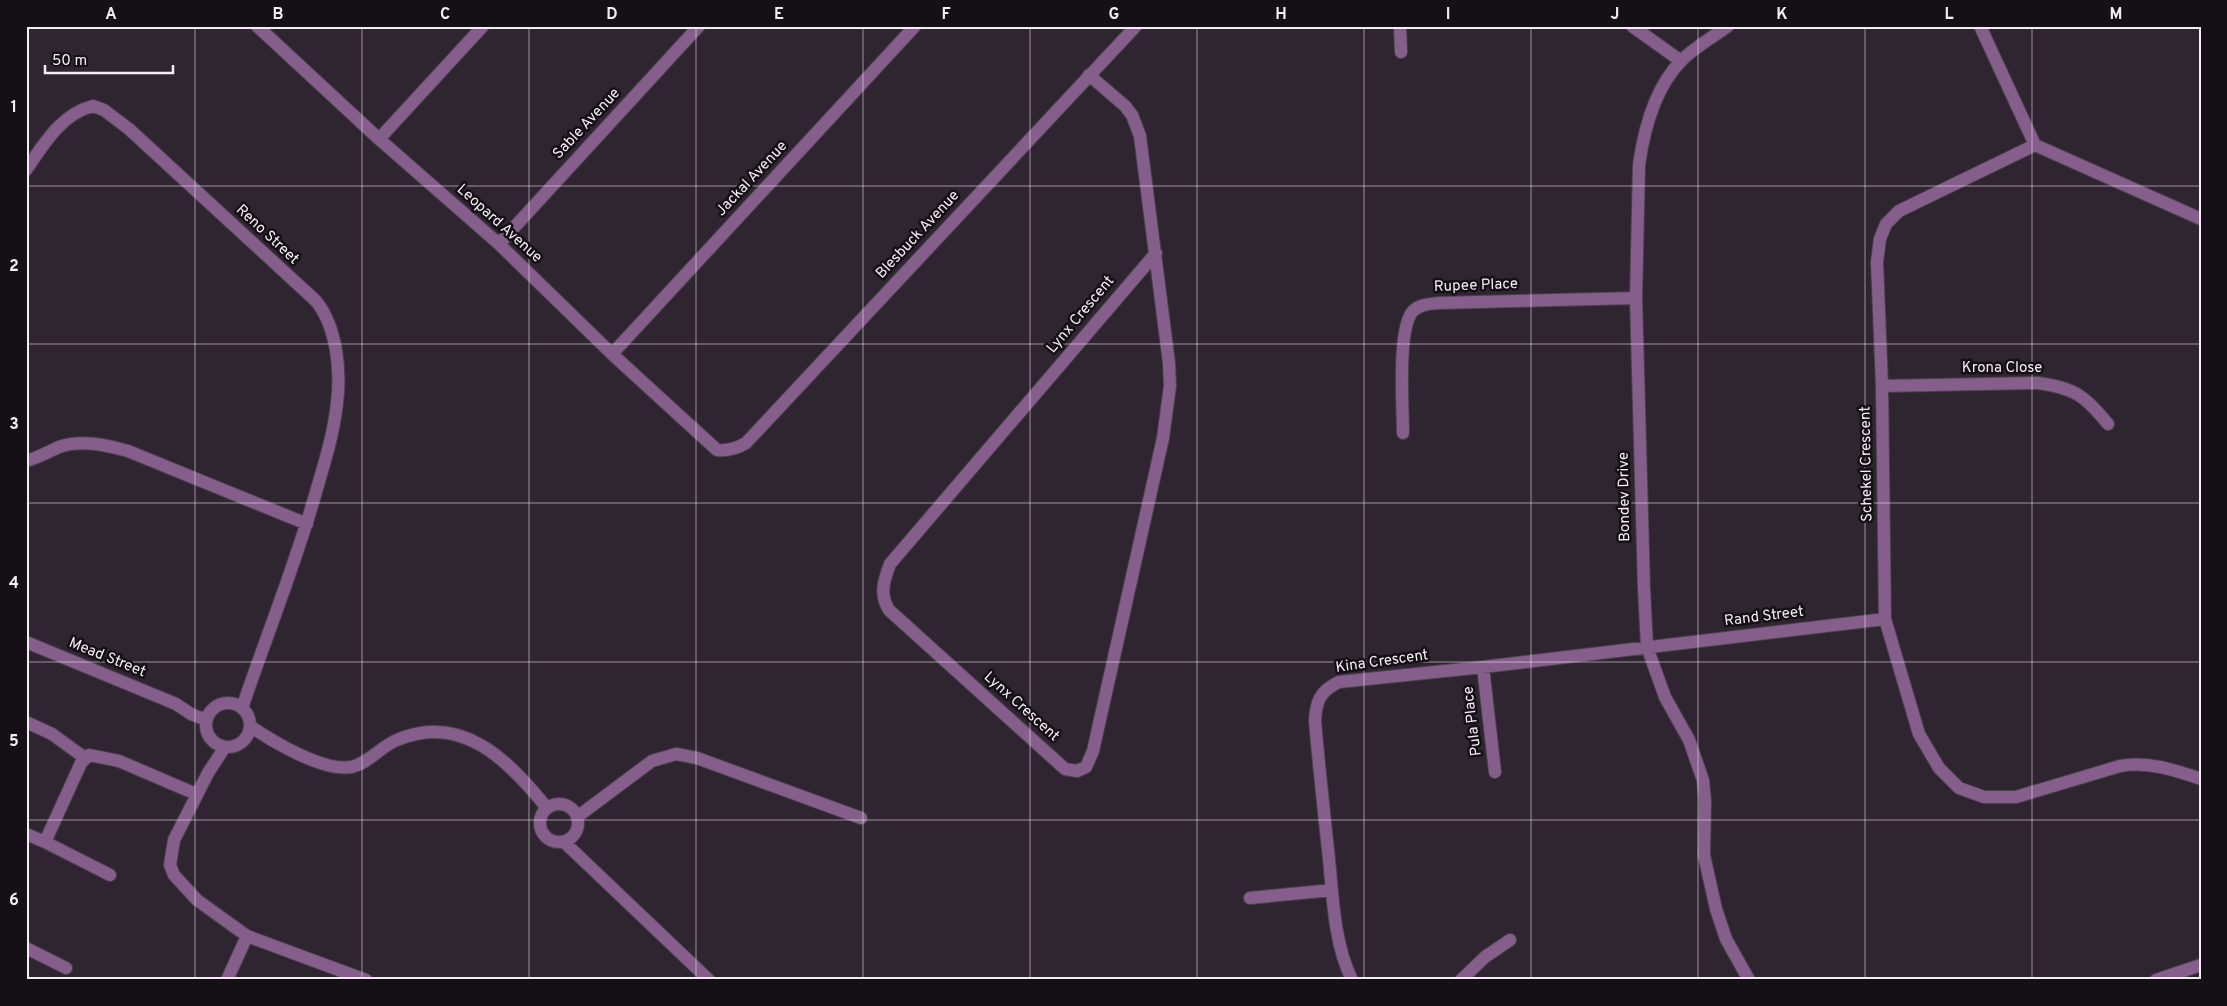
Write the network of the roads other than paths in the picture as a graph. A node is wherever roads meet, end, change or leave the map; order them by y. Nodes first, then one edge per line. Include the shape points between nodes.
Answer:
1 (257, 26) edge
2 (483, 26) edge
3 (699, 26) edge
4 (915, 26) edge
5 (1136, 26) edge
6 (1400, 26) edge
7 (1632, 26) edge
8 (1728, 26) edge
9 (1980, 26) edge
10 (1401, 52) dead end
11 (1681, 61) junction
12 (1089, 75) junction
13 (379, 140) junction
14 (2035, 145) junction
15 (26, 170) edge
16 (2201, 219) edge
17 (499, 244) junction
18 (1156, 253) junction
19 (1636, 298) junction
20 (612, 354) junction
21 (1882, 386) junction
22 (2108, 424) dead end
23 (1403, 434) dead end
24 (717, 450) joint
25 (26, 461) edge
26 (307, 524) junction
27 (1885, 618) junction
28 (26, 642) edge
29 (1647, 647) junction
30 (1483, 667) junction
31 (236, 706) junction
32 (208, 716) junction
33 (26, 722) edge
34 (248, 732) junction
35 (219, 744) junction
36 (85, 758) junction
37 (1495, 772) dead end
38 (2201, 779) edge
39 (196, 794) junction
40 (547, 808) junction
41 (577, 817) junction
42 (861, 818) dead end
43 (26, 834) edge
44 (45, 842) junction
45 (564, 842) junction
46 (110, 875) dead end
47 (1332, 890) junction
48 (1250, 898) dead end
49 (247, 936) junction
50 (1510, 940) dead end
51 (26, 948) edge
52 (2201, 965) edge
53 (66, 968) dead end
54 (227, 980) edge
55 (366, 980) edge
56 (709, 980) edge
57 (1352, 980) edge
58 (1461, 980) edge
59 (1749, 980) edge
60 (2156, 980) edge

1 - 13 street, Leopard Avenue
2 - 13 street
3 - 17 street, Sable Avenue
4 - 20 street, Jackal Avenue
5 - 12 street, Blesbuck Avenue
6 - 10 street
7 - 11 street
8 - 11 street, Bondev Drive
9 - 14 street
11 - 19 street, Bondev Drive via 1654,104 1642,146
12 - 18 street, Lynx Crescent via 1125,106 1136,124
12 - 24 street, Blesbuck Avenue via 746,443 737,448
13 - 17 street, Leopard Avenue
14 - 16 street
14 - 21 street, Schekel Crescent via 1899,211 1886,224 1876,262
15 - 26 street, Reno Street via 71,115 93,106 104,110 129,129 321,308 332,337 338,380 337,403
17 - 20 street, Leopard Avenue
18 - 18 street, Lynx Crescent via 890,564 884,579 884,602 894,615 1065,769 1077,771 1086,767 1093,751 1163,438 1170,386
19 - 23 street, Rupee Place via 1439,303 1424,304 1415,309 1409,316 1403,349
19 - 29 street, Bondev Drive
20 - 24 street, Leopard Avenue
21 - 22 street, Krona Close via 2038,383 2058,386 2090,402
21 - 27 street, Schekel Crescent
25 - 26 street via 61,446 105,445 128,451
26 - 31 street, Reno Street via 268,635
27 - 29 street, Rand Street
27 - 38 street, Schekel Crescent via 1919,734 1939,768 1960,788 1984,797 2016,797 2134,764 2146,764
28 - 32 street, Mead Street via 176,704 191,714
29 - 30 street, Kina Crescent
29 - 59 street, Bondev Drive via 1666,697 1689,740 1703,780 1704,855 1716,909 1726,939
30 - 37 street, Pula Place
30 - 47 street, Kina Crescent via 1339,682 1327,687 1316,706 1315,721
31 - 32 street via 219,705
31 - 34 street via 248,716
32 - 35 street via 207,732
33 - 36 street via 52,734
34 - 35 street via 234,746
34 - 40 street via 317,761 351,767 410,734 427,732 463,736 494,752
35 - 39 street
36 - 39 street via 89,755 118,761
36 - 44 street
39 - 49 street via 174,840 170,864 174,875 197,900
40 - 41 street via 564,805
40 - 45 street via 539,819 541,832 551,841
41 - 42 street via 652,761 676,754 697,758
41 - 45 street via 578,829
43 - 44 street
44 - 46 street
45 - 56 street
47 - 48 street
47 - 57 street, Kina Crescent via 1339,942
49 - 54 street
49 - 55 street
50 - 58 street via 1485,957
51 - 53 street
52 - 60 street

